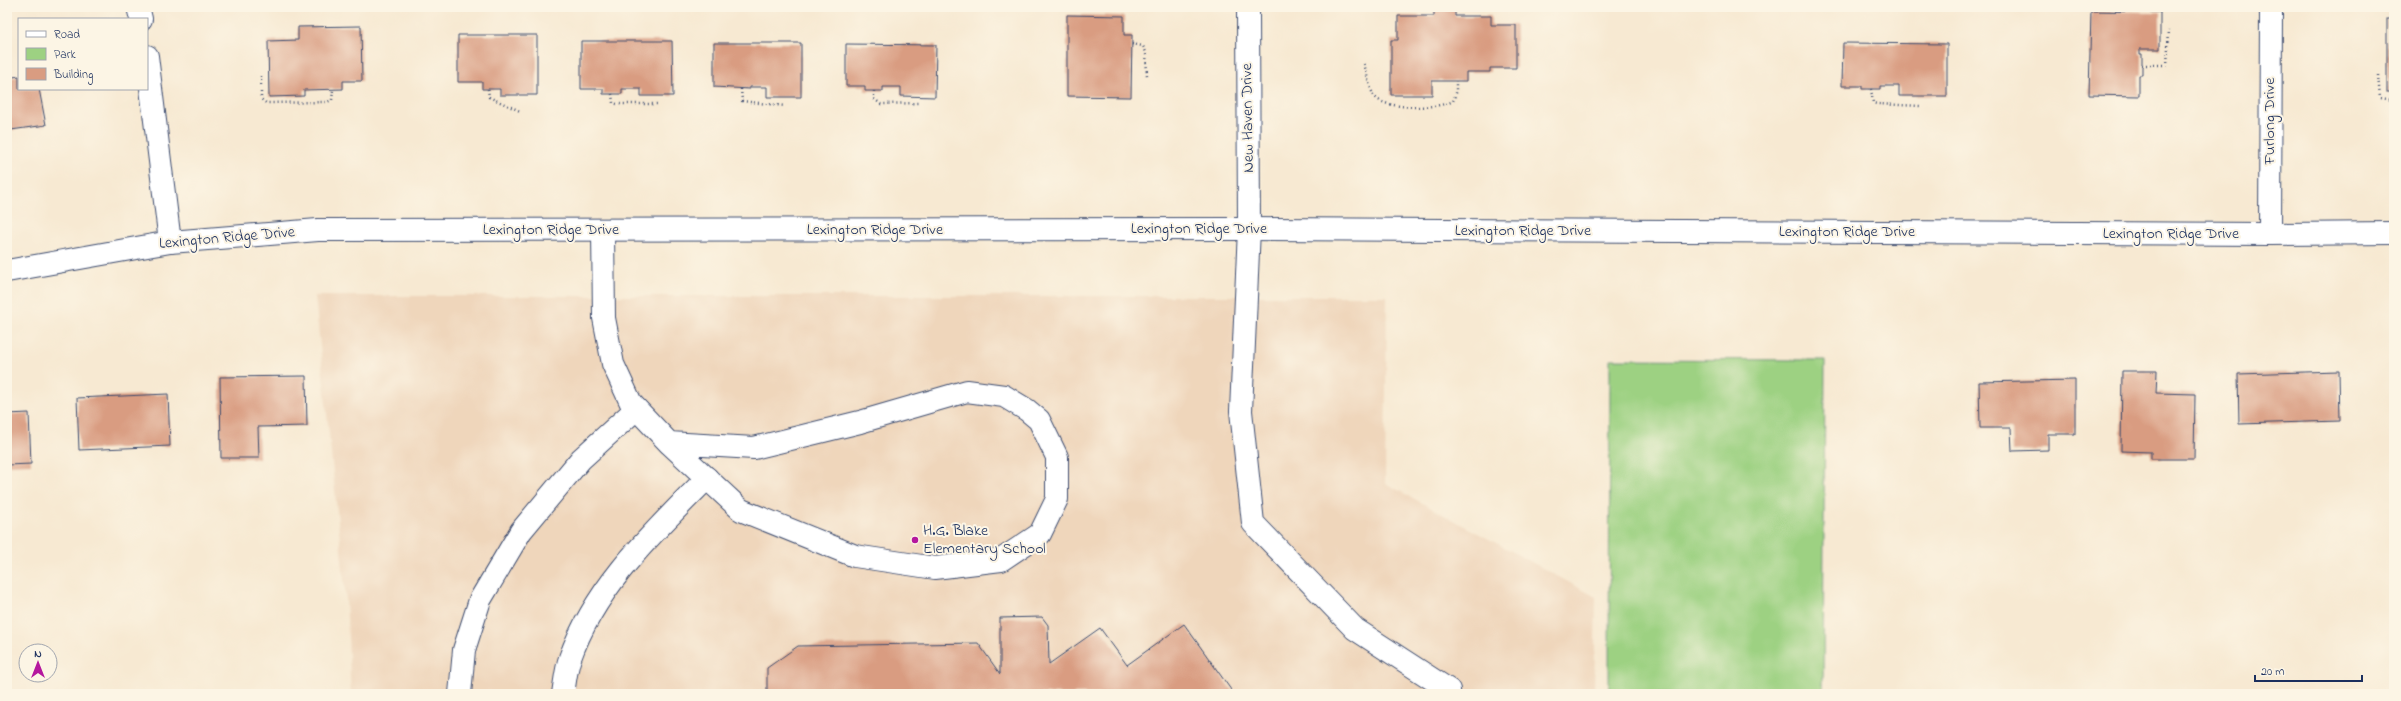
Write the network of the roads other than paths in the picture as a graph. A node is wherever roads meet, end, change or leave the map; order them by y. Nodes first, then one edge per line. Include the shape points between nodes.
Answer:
1 (138, 7) edge
2 (1248, 7) edge
3 (2271, 7) edge
4 (141, 18) edge
5 (148, 64) edge
6 (1249, 229) junction
7 (603, 230) junction
8 (2394, 233) edge
9 (2270, 234) junction
10 (170, 242) junction
11 (7, 271) edge
12 (636, 409) junction
13 (669, 443) junction
14 (707, 478) junction
15 (1449, 690) dead end
16 (460, 694) edge
17 (563, 694) edge

1 - 4 street
2 - 6 street, New Haven Drive
3 - 9 street, Furlong Drive
5 - 10 street
6 - 7 street, Lexington Ridge Drive
6 - 9 street, Lexington Ridge Drive
6 - 15 street, New Haven Drive via 1241,411 1253,523 1355,629
7 - 10 street, Lexington Ridge Drive via 318,230
7 - 12 street via 604,318 613,364 630,403
8 - 9 street, Lexington Ridge Drive
10 - 11 street, Lexington Ridge Drive
12 - 13 street
12 - 16 street via 581,459 521,531 480,600 464,650
13 - 14 street
13 - 14 street via 754,448 860,422 967,391 1004,396 1027,410 1039,420 1057,457 1057,499 1040,534 1001,560 935,568 855,556 741,510
14 - 17 street via 636,550 595,605 570,659

